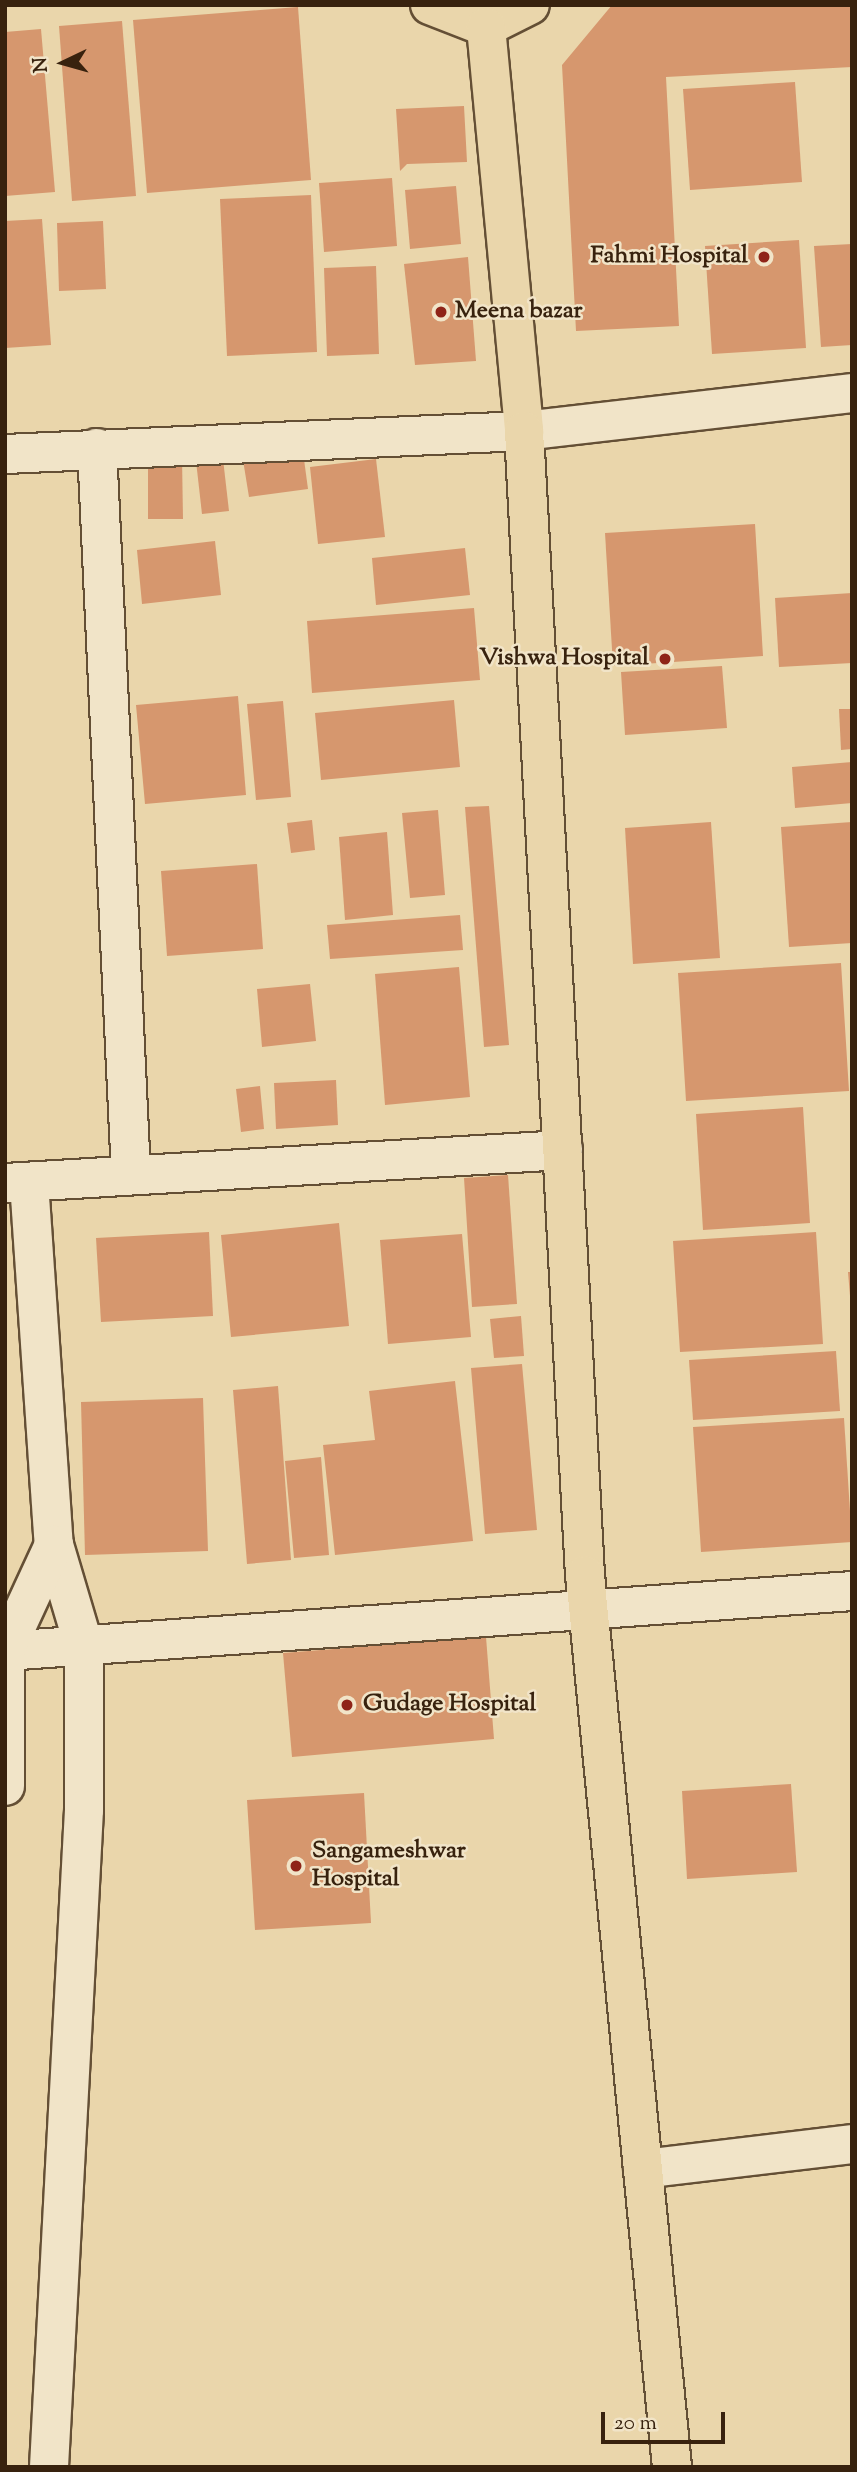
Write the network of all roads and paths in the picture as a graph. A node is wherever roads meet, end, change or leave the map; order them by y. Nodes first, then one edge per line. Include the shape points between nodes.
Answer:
1 (430, 5) edge
2 (530, 5) edge
3 (486, 27) junction
4 (852, 393) edge
5 (524, 431) junction
6 (97, 448) junction
7 (5, 454) edge
8 (563, 1150) junction
9 (131, 1174) junction
10 (17, 1182) edge
11 (54, 1545) junction
12 (852, 1591) edge
13 (588, 1605) junction
14 (84, 1646) junction
15 (5, 1651) edge
16 (5, 1786) edge
17 (852, 2144) edge
18 (643, 2169) junction
19 (49, 2467) edge
20 (672, 2467) edge

1 - 3 main road
2 - 3 main road
3 - 5 main road
4 - 5 street
5 - 6 street
5 - 8 main road
6 - 7 street
6 - 9 street
8 - 9 street
8 - 13 main road
9 - 10 street
10 - 11 street
11 - 14 street
11 - 15 street
12 - 13 street
13 - 14 street
13 - 18 main road
14 - 15 street
14 - 19 street via 84,1810
15 - 16 street
17 - 18 street
18 - 20 main road

